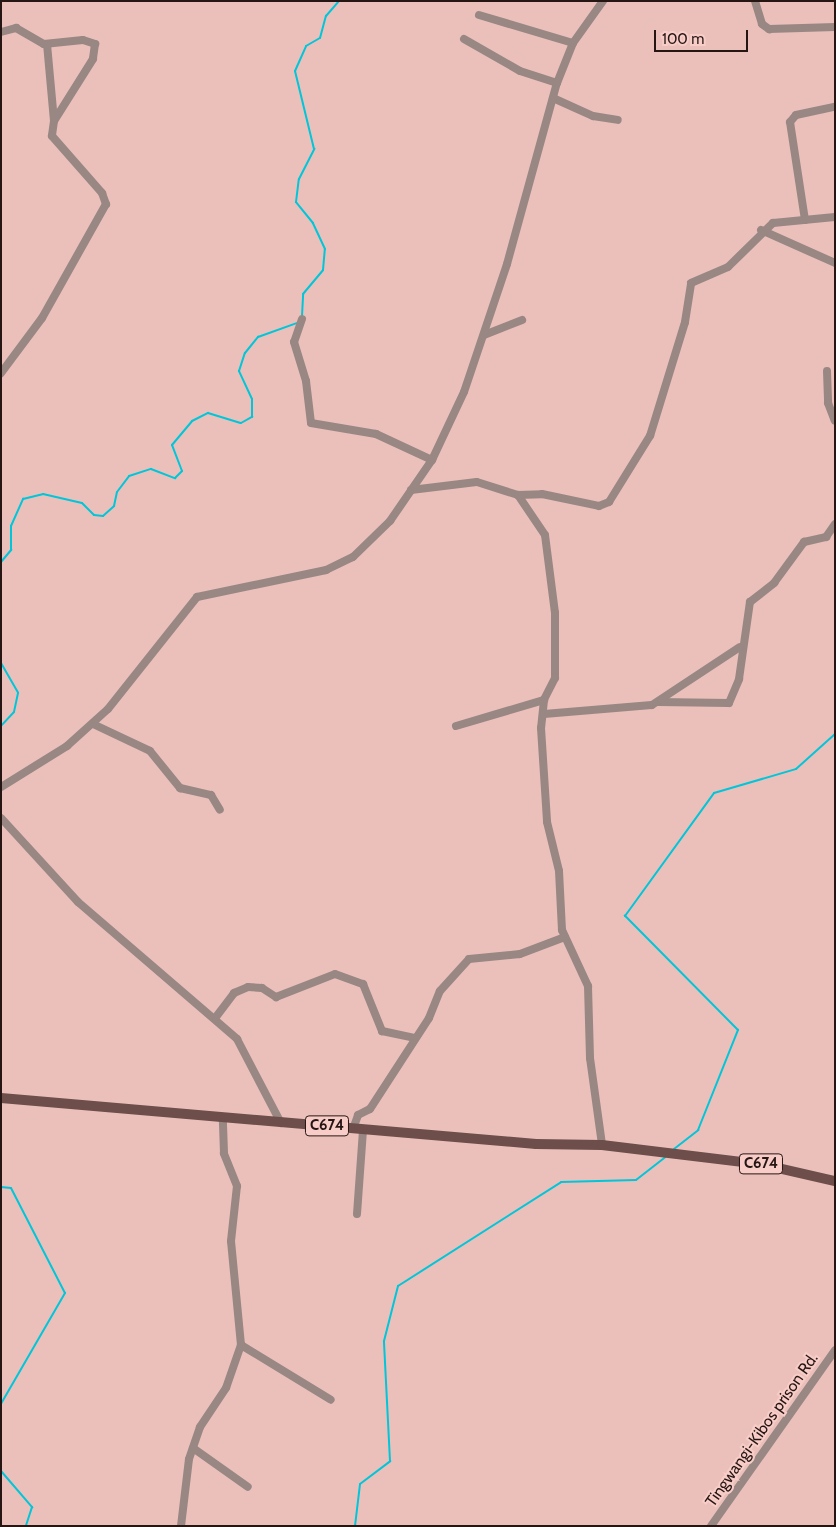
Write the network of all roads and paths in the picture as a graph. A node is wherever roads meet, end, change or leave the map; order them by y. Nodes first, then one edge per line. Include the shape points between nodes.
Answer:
1 (603, 1) edge
2 (755, 1) edge
3 (479, 15) dead end
4 (835, 27) edge
5 (1, 32) edge
6 (464, 39) dead end
7 (573, 42) junction
8 (47, 44) junction
9 (557, 83) junction
10 (553, 98) junction
11 (835, 107) edge
12 (618, 120) dead end
13 (54, 121) junction
14 (835, 217) edge
15 (805, 220) junction
16 (761, 230) junction
17 (835, 263) edge
18 (302, 319) dead end
19 (522, 320) dead end
20 (484, 335) junction
21 (827, 371) dead end
22 (1, 373) edge
23 (835, 421) edge
24 (432, 460) junction
25 (410, 490) junction
26 (518, 495) junction
27 (835, 524) edge
28 (740, 647) junction
29 (544, 700) junction
30 (658, 702) junction
31 (544, 714) junction
32 (93, 724) junction
33 (456, 726) dead end
34 (1, 787) edge
35 (220, 810) dead end
36 (1, 818) edge
37 (565, 937) junction
38 (216, 1017) junction
39 (414, 1038) junction
40 (1, 1098) edge
41 (223, 1118) junction
42 (282, 1123) junction
43 (358, 1129) junction
44 (602, 1144) junction
45 (835, 1181) edge
46 (357, 1214) dead end
47 (241, 1345) junction
48 (835, 1350) edge
49 (330, 1400) dead end
50 (193, 1448) junction
51 (248, 1487) dead end
52 (181, 1526) edge
53 (711, 1526) edge

1 - 7 street
2 - 4 street via 762,24 769,29
3 - 7 street
5 - 8 street via 16,28
6 - 9 street via 520,71
7 - 9 street
8 - 13 street
8 - 13 street via 88,40 96,50
9 - 10 street
10 - 12 street via 593,116
10 - 20 street
11 - 15 street via 809,110 790,122
13 - 22 street via 55,143 102,193 104,211 42,318
14 - 15 street
15 - 16 street via 773,223
16 - 17 street
16 - 26 street via 728,267 691,283 685,322 650,436 609,502 594,506 551,495
18 - 24 street via 294,342 311,423 376,434
19 - 20 street
20 - 24 street via 464,392
21 - 23 street via 828,403
24 - 25 street
25 - 26 street via 477,482
25 - 32 street via 370,543 341,564 308,576 213,590 197,597
26 - 29 street via 545,535 555,613 554,678
27 - 28 street via 826,537 804,542 774,583 750,602
28 - 30 street
28 - 30 street via 739,679 727,704
29 - 31 street
29 - 33 street
30 - 31 street
31 - 37 street via 541,745 547,822 559,871
32 - 34 street via 67,746
32 - 35 street via 150,751 180,788 210,795
36 - 38 street via 78,902
37 - 39 street via 520,954 473,956 440,991
37 - 44 street via 581,963 588,986 590,1058
38 - 39 street via 234,993 248,987 262,988 276,997 311,981 342,974 369,991 382,1030
38 - 42 street via 243,1047
39 - 43 street via 370,1109 358,1115
40 - 41 main road, C674
41 - 42 main road, C674
41 - 47 street via 224,1153 237,1186 231,1241
42 - 43 main road, C674
43 - 44 main road, C674 via 536,1144
43 - 46 street
44 - 45 main road, C674 via 686,1154
47 - 49 street
47 - 50 street via 226,1388 200,1427
48 - 53 street, Tingwangi-Kibos prison Rd.
50 - 51 street
50 - 52 street via 186,1470

